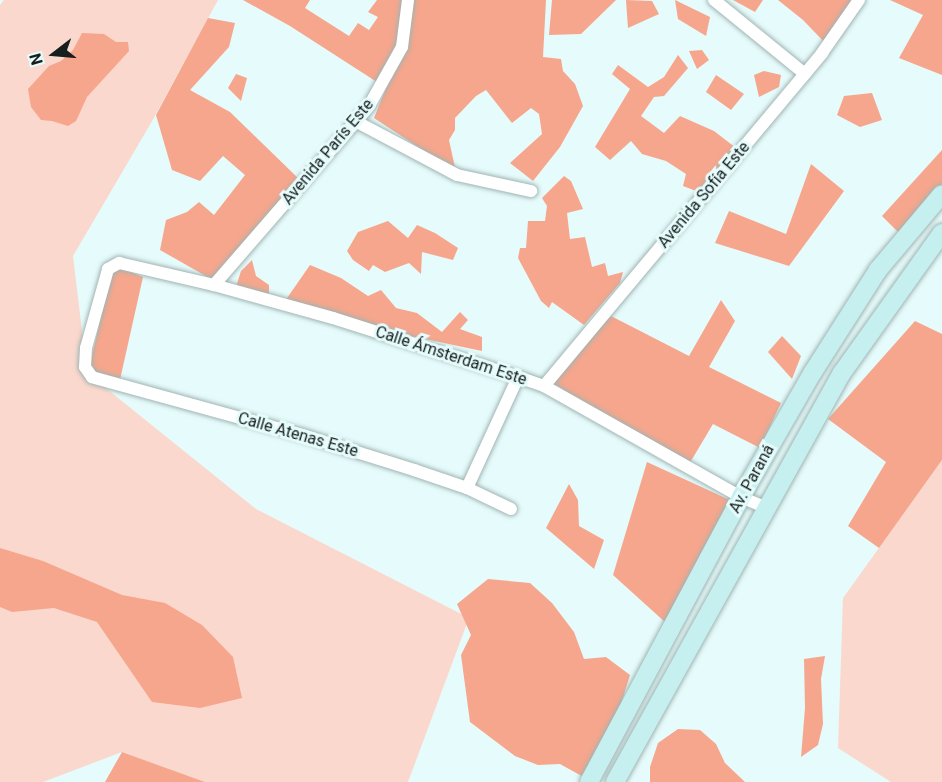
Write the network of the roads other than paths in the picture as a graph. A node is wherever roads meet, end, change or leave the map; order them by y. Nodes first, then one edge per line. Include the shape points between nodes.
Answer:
1 (408, 0) edge
2 (714, 0) edge
3 (859, 0) edge
4 (805, 74) junction
5 (357, 122) junction
6 (531, 191) dead end
7 (942, 194) edge
8 (942, 233) edge
9 (214, 285) junction
10 (85, 367) joint
11 (518, 377) junction
12 (544, 387) junction
13 (467, 488) junction
14 (741, 497) junction
15 (767, 508) junction
16 (510, 509) dead end
17 (589, 782) edge
18 (615, 782) edge

1 - 5 street, Avenida París Este via 402,47
2 - 4 street
3 - 4 street, Avenida Sofía Este
4 - 12 street, Avenida Sofía Este
5 - 6 street via 457,175
5 - 9 street, Avenida París Este
7 - 14 street, Av. Paraná via 878,270
8 - 15 street, Av. Paraná via 842,373
9 - 10 street, Calle Ámsterdam Este via 113,264 86,348
9 - 11 street, Calle Ámsterdam Este
10 - 13 street, Calle Atenas Este via 92,377 302,435
11 - 12 street, Calle Ámsterdam Este
11 - 13 street
12 - 14 street, Calle Ámsterdam Este
13 - 16 street, Calle Atenas Este
14 - 15 street, Calle Ámsterdam Este
14 - 17 street, Av. Paraná
15 - 18 street, Av. Paraná

